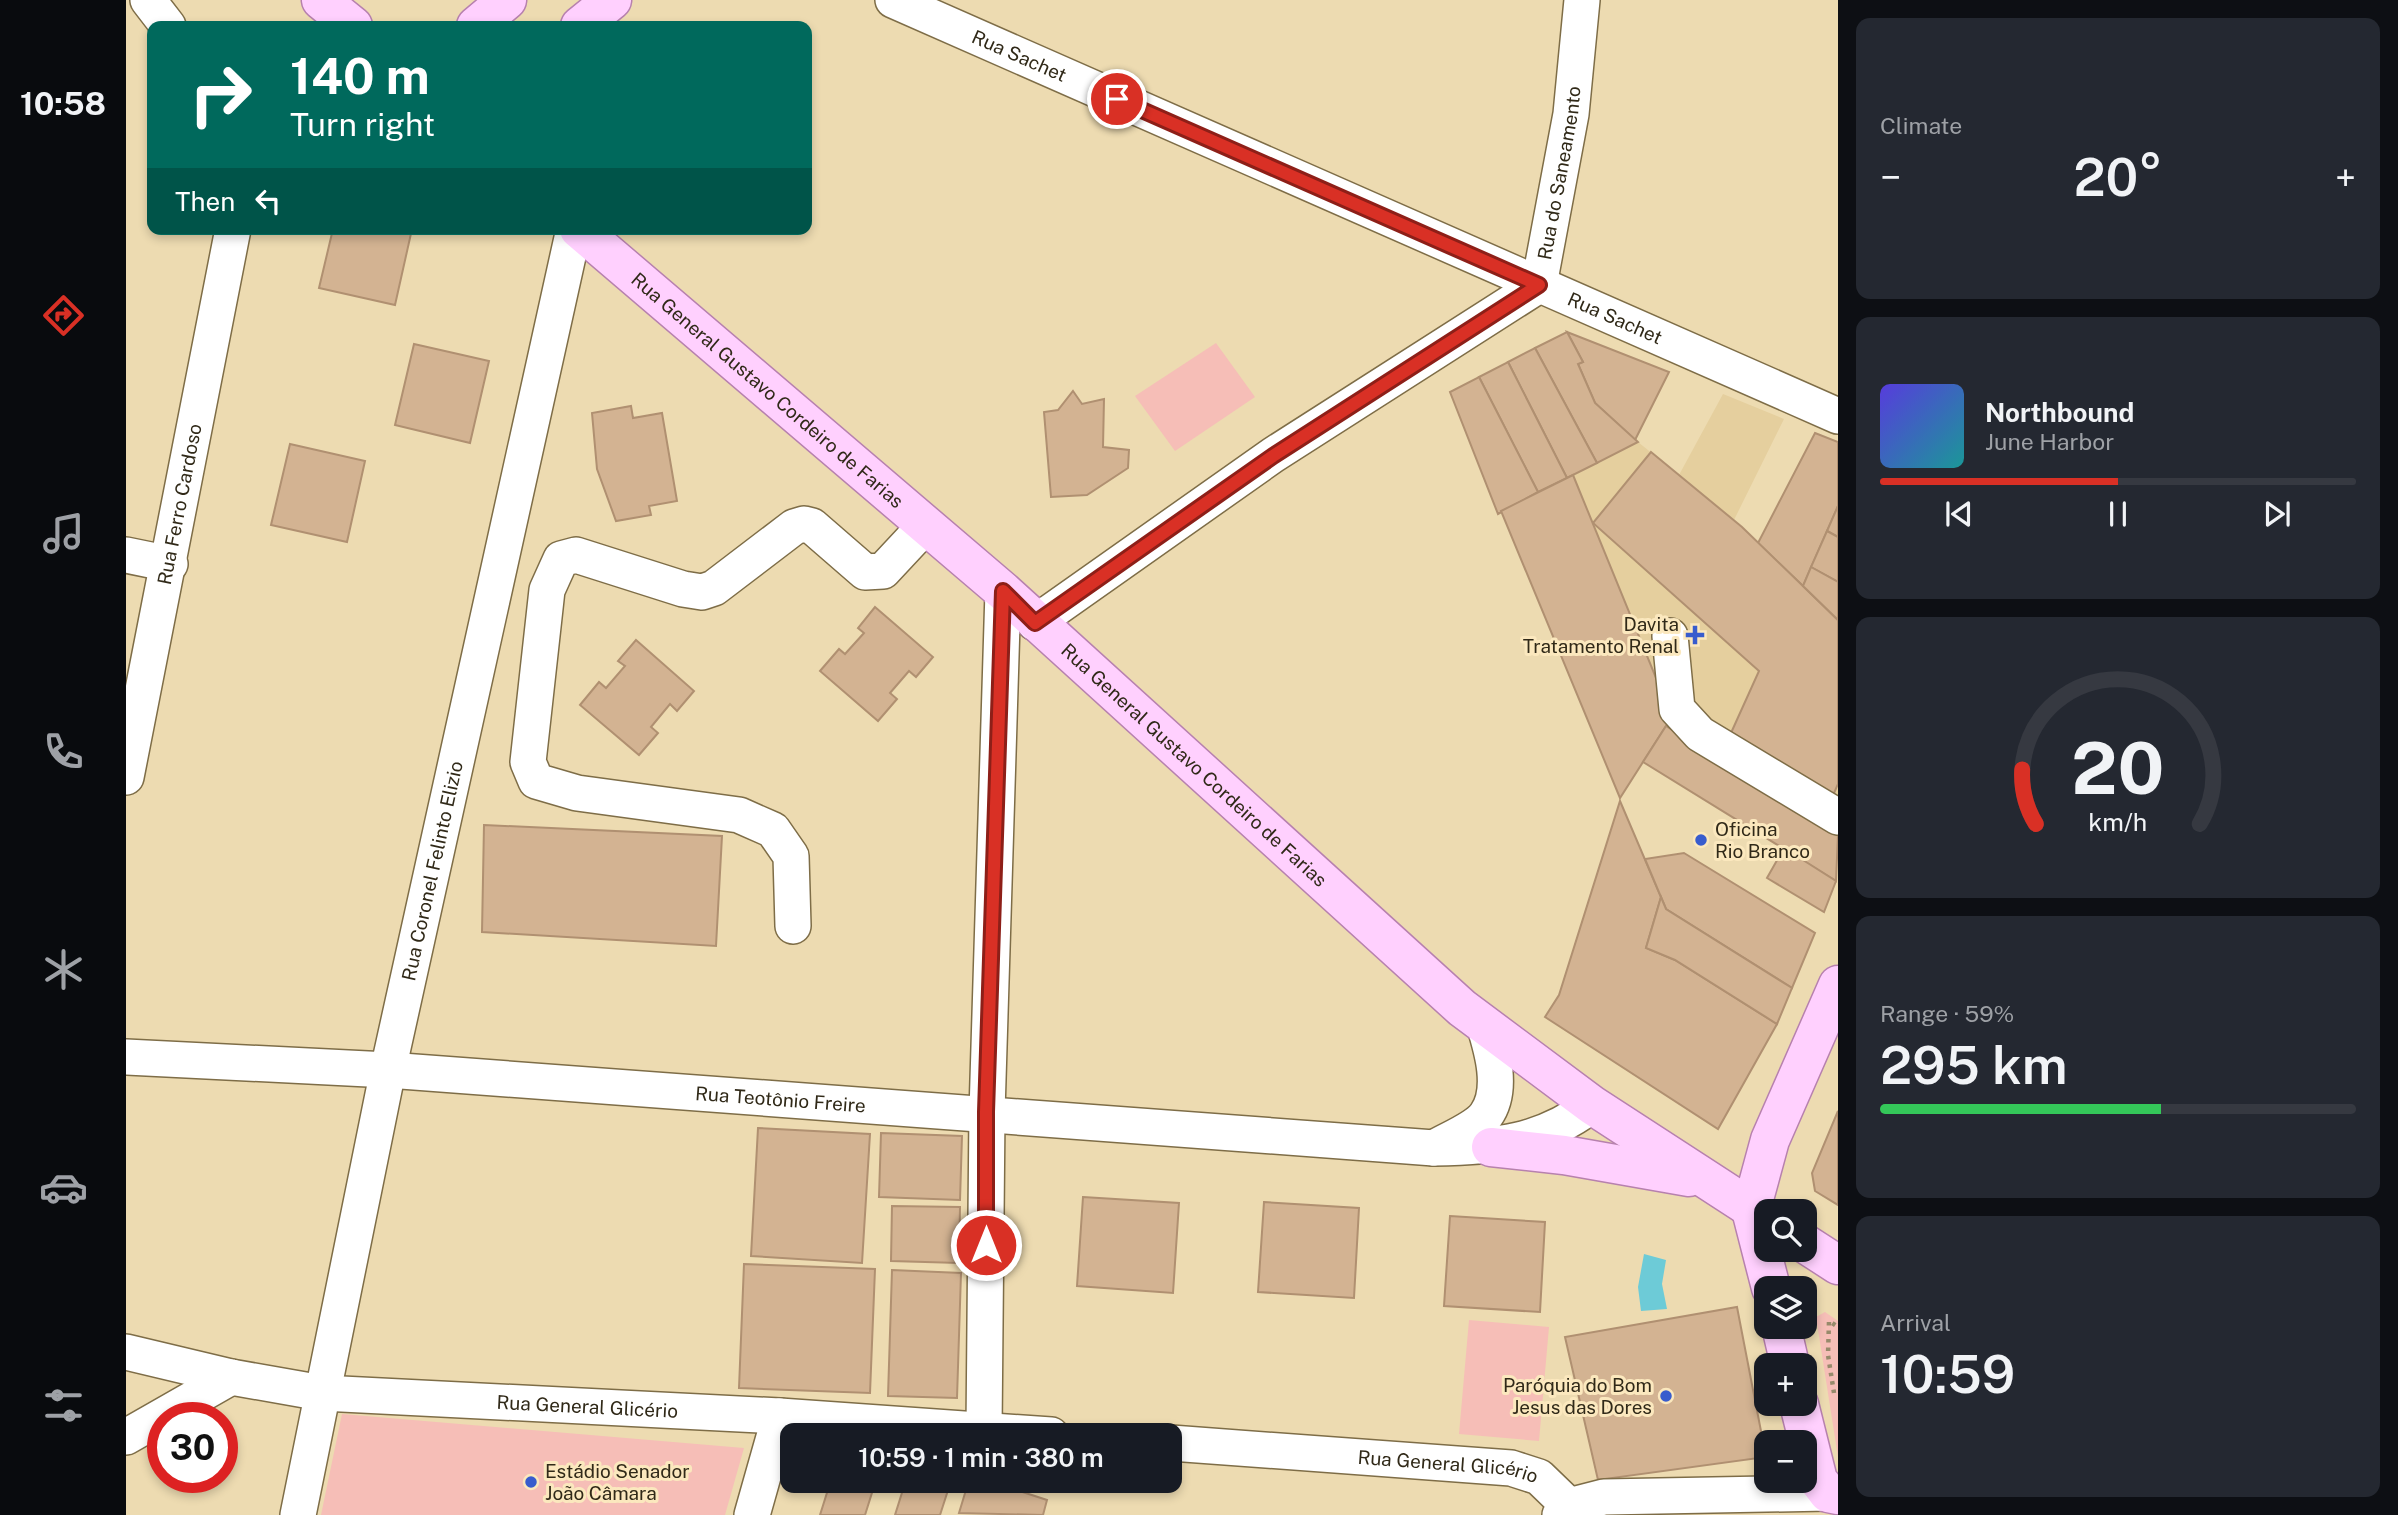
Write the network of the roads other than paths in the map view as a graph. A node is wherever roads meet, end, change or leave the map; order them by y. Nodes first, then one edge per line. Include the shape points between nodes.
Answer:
1 (148, 0) edge
2 (321, 0) edge
3 (507, 0) edge
4 (612, 0) edge
5 (893, 0) edge
6 (1581, 0) edge
7 (164, 21) edge
8 (347, 21) edge
9 (482, 21) edge
10 (586, 21) edge
11 (232, 235) edge
12 (575, 235) edge
13 (583, 235) edge
14 (1539, 285) junction
15 (1838, 416) edge
16 (925, 526) junction
17 (126, 555) edge
18 (170, 564) junction
19 (1003, 591) junction
20 (1035, 623) junction
21 (1670, 636) dead end
22 (126, 778) edge
23 (1838, 817) edge
24 (793, 926) dead end
25 (1838, 985) edge
26 (1484, 1024) junction
27 (126, 1057) edge
28 (388, 1070) junction
29 (1591, 1105) junction
30 (986, 1112) junction
31 (1434, 1147) junction
32 (1491, 1147) junction
33 (1706, 1180) junction
34 (1760, 1199) edge
35 (1754, 1211) edge
36 (1817, 1251) edge
37 (1838, 1265) edge
38 (126, 1352) edge
39 (231, 1377) junction
40 (322, 1393) junction
41 (1818, 1403) edge
42 (780, 1416) junction
43 (882, 1423) edge
44 (984, 1423) edge
45 (126, 1437) edge
46 (1182, 1445) edge
47 (1833, 1494) edge
48 (1564, 1511) edge
49 (298, 1515) edge
50 (752, 1515) edge

1 - 7 street
2 - 8 main road
3 - 9 main road
4 - 10 main road
5 - 14 street, Rua Sachet
6 - 14 street, Rua do Saneamento via 1572,114
11 - 18 street, Rua Ferro Cardoso
12 - 28 street, Rua Coronel Felinto Elizio
13 - 16 main road, Rua General Gustavo Cordeiro de Farias
14 - 15 street, Rua Sachet
14 - 20 street, Rua do Saneamento via 1273,456
16 - 19 main road, Rua General Gustavo Cordeiro de Farias
16 - 24 street via 876,574 865,572 804,524 702,592 576,555 561,559 547,590 528,762 536,781 577,793 739,815 774,830 792,856
17 - 18 street
18 - 22 street, Rua Ferro Cardoso
19 - 20 main road, Rua General Gustavo Cordeiro de Farias
19 - 30 street
20 - 26 main road, Rua General Gustavo Cordeiro de Farias
21 - 23 street via 1676,709 1700,734
25 - 34 main road via 1770,1140
26 - 29 main road, Rua General Gustavo Cordeiro de Farias
26 - 31 street via 1494,1061 1493,1093 1486,1116
27 - 28 street, Rua Teotônio Freire
28 - 30 street, Rua Teotônio Freire
28 - 40 street, Rua Coronel Felinto Elizio
29 - 32 street, Rua Teotônio Freire via 1570,1122 1545,1133
29 - 33 main road, Rua General Gustavo Cordeiro de Farias
30 - 31 street, Rua Teotônio Freire
30 - 44 street
31 - 32 street, Rua Teotônio Freire
32 - 33 main road
33 - 35 main road, Rua General Gustavo Cordeiro de Farias
36 - 37 main road
38 - 39 street, Rua General Glicério
39 - 40 street, Rua General Glicério
39 - 45 street
40 - 42 street, Rua General Glicério
40 - 49 street, Rua Coronel Felinto Elizio
41 - 47 main road via 1818,1480
42 - 43 street, Rua General Glicério
42 - 50 street
46 - 48 street, Rua General Glicério via 1511,1468 1539,1477
47 - 48 street, Rua General Glicério via 1604,1497

